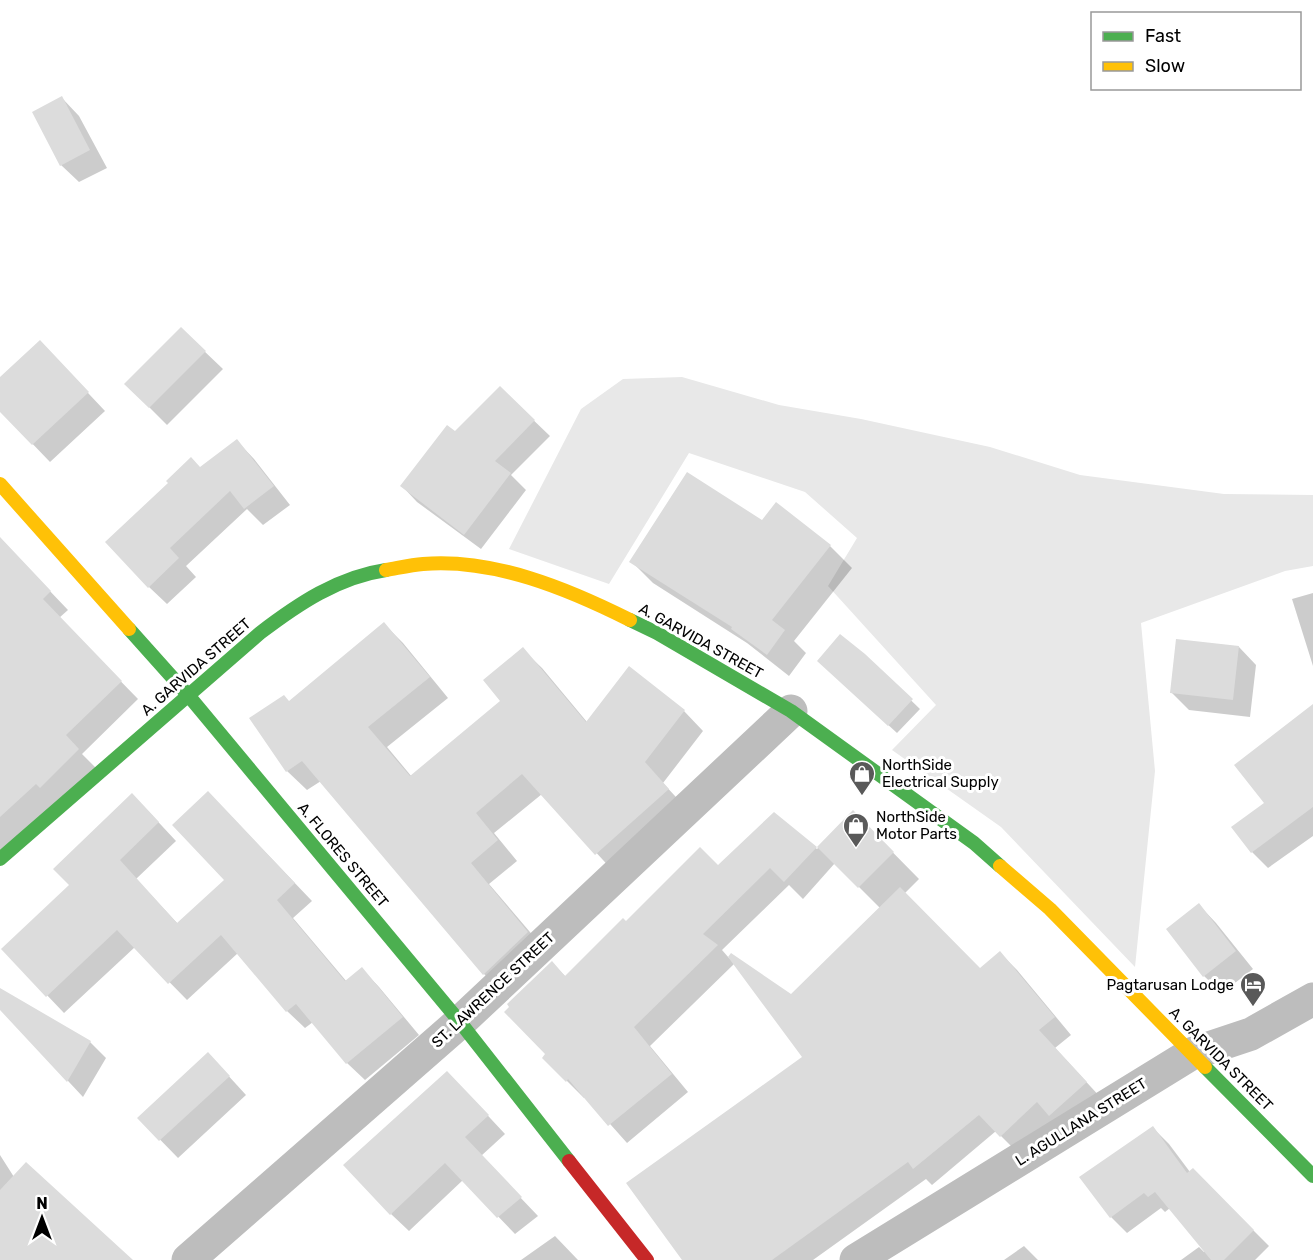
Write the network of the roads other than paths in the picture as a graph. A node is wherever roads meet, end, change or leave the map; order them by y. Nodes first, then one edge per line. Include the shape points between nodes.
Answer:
1 (0, 484) edge
2 (188, 694) junction
3 (790, 711) junction
4 (0, 859) edge
5 (1313, 999) edge
6 (460, 1022) junction
7 (1191, 1054) junction
8 (1313, 1176) edge
9 (188, 1260) edge
10 (647, 1260) edge
11 (856, 1260) edge

1 - 2 main road, A. FLORES STREET
2 - 3 main road, A. GARVIDA STREET via 300,603 336,584 378,571 424,564 464,565 504,572 608,609 657,633
2 - 4 main road, A. GARVIDA STREET
2 - 6 main road, A. FLORES STREET
3 - 6 street, ST. LAWRENCE STREET
3 - 7 main road, A. GARVIDA STREET via 974,843 1050,909
5 - 7 street, L. AGULLANA STREET via 1251,1034
6 - 9 street, ST. LAWRENCE STREET
6 - 10 main road, A. FLORES STREET
7 - 8 main road, A. GARVIDA STREET
7 - 11 street, L. AGULLANA STREET

